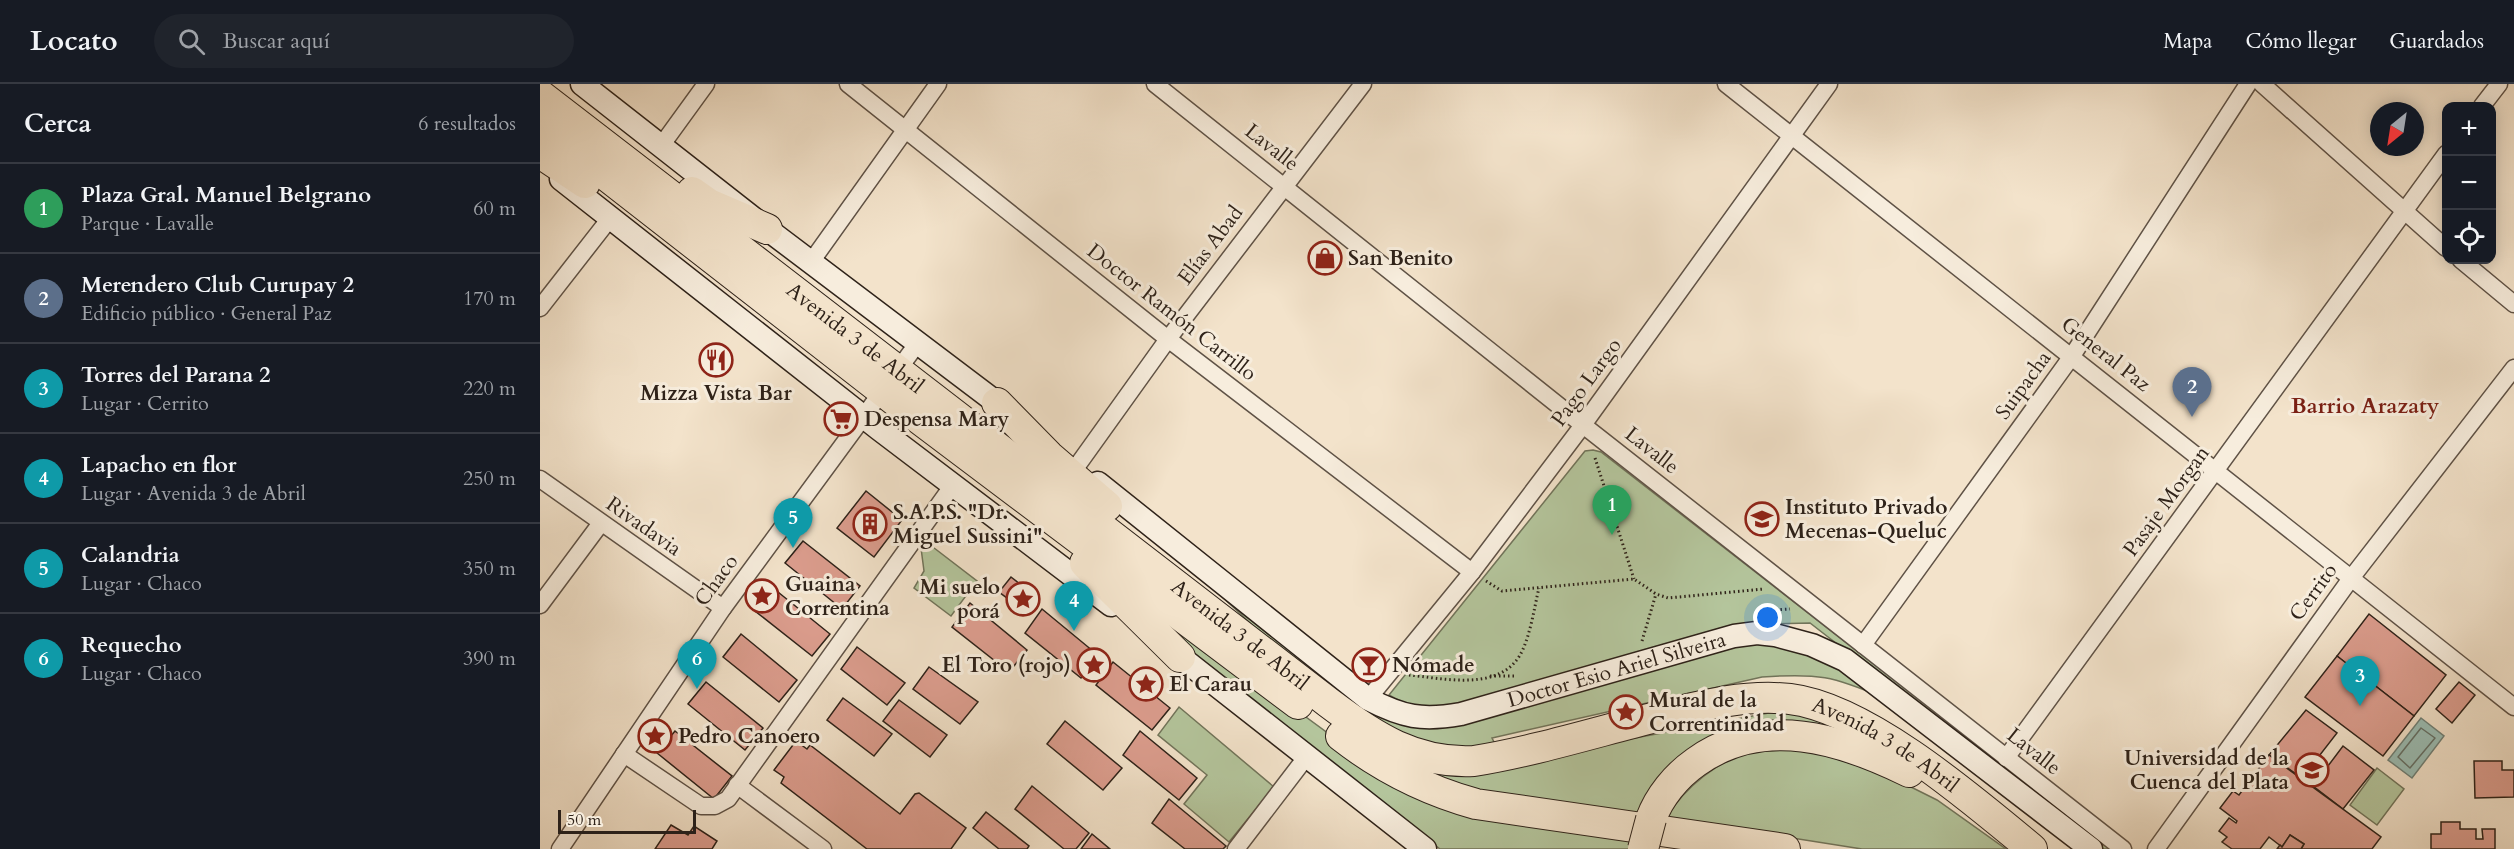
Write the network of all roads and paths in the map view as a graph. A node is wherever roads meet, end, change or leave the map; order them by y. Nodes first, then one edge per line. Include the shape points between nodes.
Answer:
1 (582, 84) edge
2 (706, 84) edge
3 (848, 84) edge
4 (938, 84) edge
5 (1155, 84) edge
6 (1363, 84) edge
7 (1726, 84) edge
8 (1829, 84) edge
9 (2248, 84) edge
10 (2262, 84) edge
11 (2499, 84) edge
12 (540, 88) edge
13 (540, 95) edge
14 (2485, 102) edge
15 (540, 124) edge
16 (905, 129) junction
17 (1789, 135) junction
18 (661, 146) junction
19 (540, 153) edge
20 (2445, 156) edge
21 (540, 162) edge
22 (1284, 185) junction
23 (2403, 212) junction
24 (611, 217) junction
25 (767, 229) junction
26 (2442, 245) edge
27 (811, 262) junction
28 (2466, 264) edge
29 (766, 301) junction
30 (2514, 304) edge
31 (540, 308) edge
32 (1168, 339) junction
33 (917, 344) junction
34 (2072, 356) junction
35 (2514, 368) edge
36 (893, 387) junction
37 (997, 403) junction
38 (863, 416) junction
39 (1583, 425) junction
40 (1077, 466) junction
41 (2216, 471) junction
42 (540, 479) edge
43 (953, 485) junction
44 (601, 523) junction
45 (1472, 572) junction
46 (2352, 577) junction
47 (1634, 579) junction
48 (1780, 580) junction
49 (1539, 588) junction
50 (1656, 594) junction
51 (540, 605) edge
52 (723, 608) junction
53 (1641, 645) dead end
54 (1863, 645) junction
55 (1261, 649) junction
56 (1180, 657) junction
57 (1389, 673) junction
58 (1368, 699) junction
59 (2514, 707) edge
60 (624, 754) junction
61 (1308, 756) junction
62 (2006, 758) junction
63 (737, 785) junction
64 (1981, 807) junction
65 (560, 849) edge
66 (823, 849) edge
67 (1236, 849) edge
68 (1425, 849) edge
69 (1643, 849) edge
70 (1785, 849) edge
71 (2032, 849) edge
72 (2091, 849) edge
73 (2122, 849) edge
74 (2156, 849) edge

1 - 18 main road, Avenida 3 de Abril
2 - 18 street
3 - 16 street, Doctor Ramón Carrillo
4 - 16 street
5 - 22 street, Lavalle
6 - 22 street, Elías Abad
7 - 17 street, General Paz
8 - 17 street, Pago Largo
9 - 34 street, Suipacha
10 - 23 street
11 - 14 street
12 - 25 highway via 599,122 708,204
13 - 36 highway, Avenida 3 de Abril
15 - 29 highway, Avenida 3 de Abril
16 - 27 street
16 - 32 street, Doctor Ramón Carrillo
17 - 34 street, General Paz
17 - 39 street, Pago Largo
18 - 25 main road, Avenida 3 de Abril
19 - 29 highway via 681,251
20 - 23 street, Pasaje Morgan
21 - 24 main road
22 - 32 street, Elías Abad
22 - 39 street, Lavalle
23 - 26 street
23 - 41 street, Pasaje Morgan
24 - 31 street
24 - 38 main road
25 - 27 main road, Avenida 3 de Abril
27 - 33 main road, Avenida 3 de Abril
28 - 30 street
29 - 36 highway, Avenida 3 de Abril
32 - 40 street, Elías Abad
32 - 45 street, Doctor Ramón Carrillo
33 - 36 street, Chaco
33 - 37 main road, Avenida 3 de Abril
34 - 41 street, General Paz
34 - 54 street, Suipacha
35 - 46 street, Cerrito
36 - 38 street, Chaco
36 - 55 highway, Avenida 3 de Abril
36 - 56 highway via 966,465 1083,560
36 - 70 highway, Avenida 3 de Abril via 1360,751 1409,780 1486,806
37 - 40 main road, Avenida 3 de Abril
37 - 55 highway via 1049,456 1205,590
38 - 43 main road
38 - 52 street, Chaco
39 - 45 street, Pago Largo
39 - 47 path
39 - 48 street, Lavalle
40 - 58 main road, Avenida 3 de Abril
41 - 46 street, General Paz
41 - 62 street, Pasaje Morgan
42 - 44 street, Rivadavia
43 - 56 main road
43 - 63 street
44 - 51 street
44 - 52 street, Rivadavia
45 - 49 path via 1502,591
45 - 57 street, Pago Largo
46 - 59 street, General Paz
46 - 74 street, Cerrito
47 - 49 path
47 - 50 path
48 - 50 path via 1770,588 1680,598
48 - 54 street, Lavalle
49 - 57 path via 1517,662 1506,670 1463,680
50 - 53 path
52 - 60 street, Chaco
54 - 62 street, Lavalle
55 - 64 highway, Avenida 3 de Abril via 1381,740 1438,760 1496,757 1715,702 1792,699 1843,714
56 - 61 main road
57 - 58 street, Pago Largo
58 - 72 main road, Doctor Esio Ariel Silveira via 1399,714 1442,717 1708,643 1757,633 1775,635 1812,645 1845,660
60 - 63 street via 701,806 715,806 728,799
60 - 65 street, Chaco
61 - 67 street
61 - 68 main road
62 - 73 street, Lavalle
63 - 66 street
64 - 69 highway, bridge via 1855,749 1784,733 1742,739 1688,767 1670,786 1650,819
64 - 71 highway, Avenida 3 de Abril

